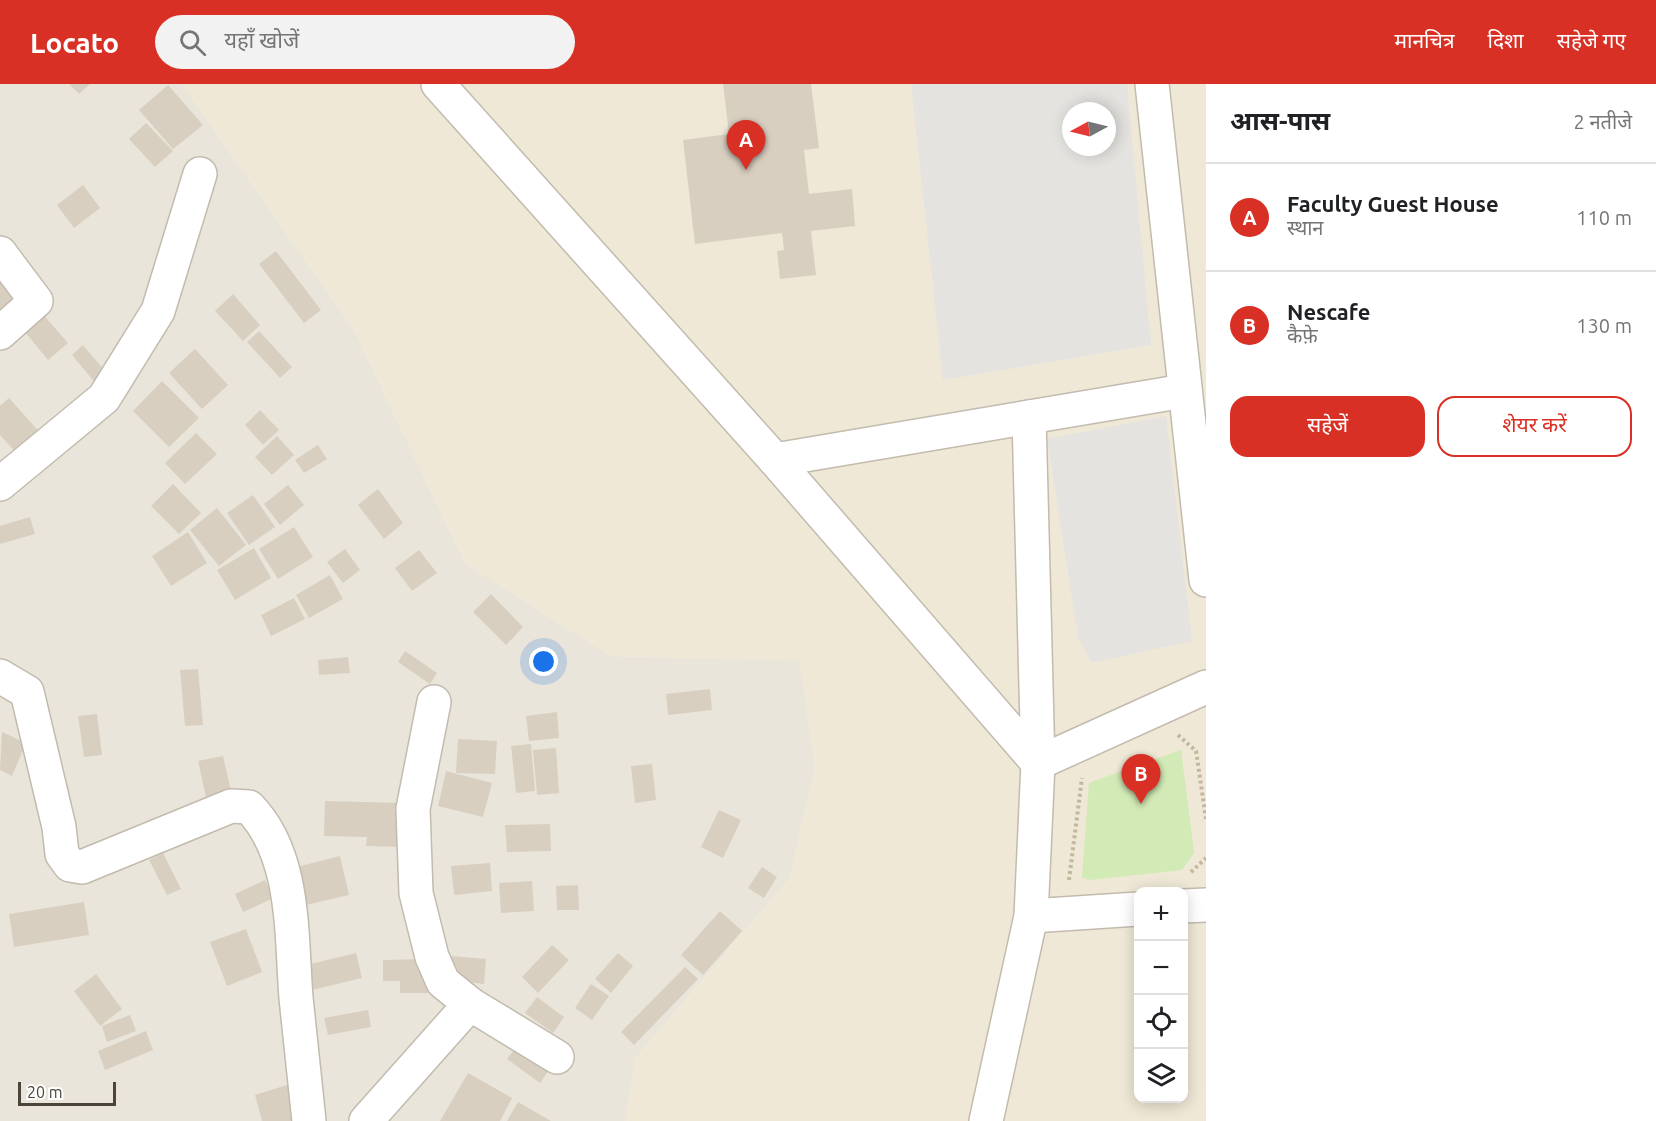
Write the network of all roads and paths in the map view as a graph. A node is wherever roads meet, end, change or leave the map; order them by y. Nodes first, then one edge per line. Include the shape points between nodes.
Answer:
1 (438, 84) edge
2 (1152, 84) edge
3 (200, 174) dead end
4 (0, 253) edge
5 (0, 333) edge
6 (1184, 391) junction
7 (1029, 417) junction
8 (775, 460) junction
9 (0, 484) edge
10 (1206, 580) edge
11 (0, 676) edge
12 (1206, 687) edge
13 (435, 702) dead end
14 (1166, 739) dead end
15 (1038, 763) junction
16 (1082, 775) dead end
17 (1206, 819) edge
18 (1068, 892) dead end
19 (1206, 905) edge
20 (1188, 906) edge
21 (1134, 909) edge
22 (1031, 916) junction
23 (471, 1004) junction
24 (557, 1057) dead end
25 (309, 1121) edge
26 (366, 1121) edge
27 (986, 1121) edge

1 - 8 street
2 - 6 street
3 - 9 street via 158,311 104,398
4 - 5 street via 36,302
6 - 7 street
6 - 10 street
7 - 8 street
7 - 15 street
8 - 15 street
11 - 25 street via 27,692 62,854 70,865 82,867 231,806 249,807 263,821 279,861 288,902
12 - 15 street
13 - 23 street via 413,809 416,893 432,957 444,982
14 - 17 path via 1177,734 1196,751
15 - 22 street
16 - 18 path
19 - 20 street
21 - 22 street
22 - 27 street
23 - 24 street
23 - 26 street

